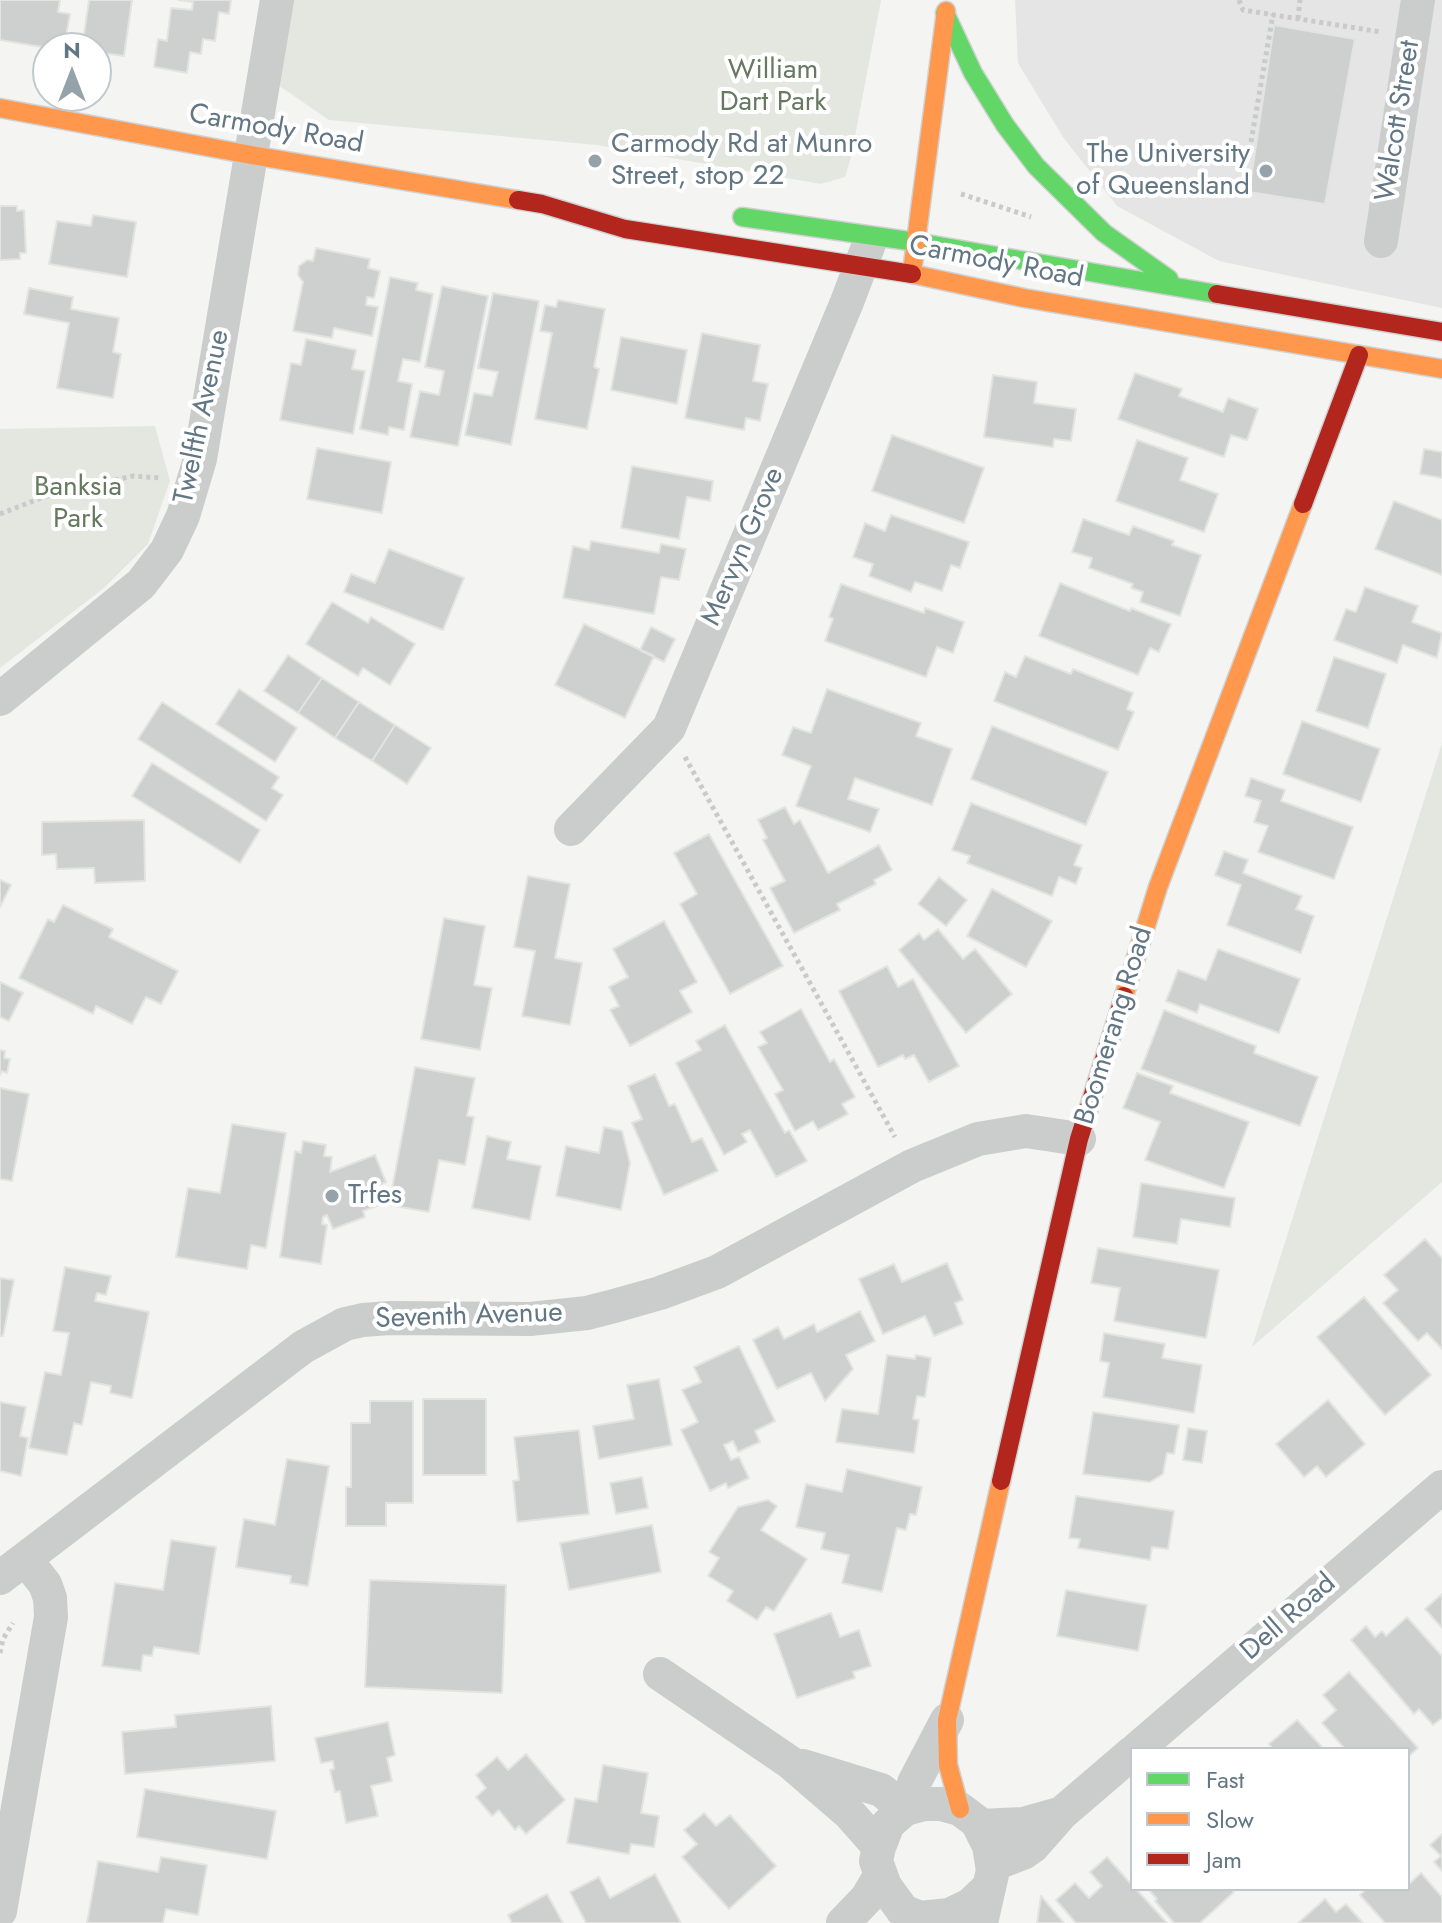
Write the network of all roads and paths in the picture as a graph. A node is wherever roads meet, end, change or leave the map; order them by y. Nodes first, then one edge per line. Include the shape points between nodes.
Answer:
1 (277, 0) edge
2 (1241, 0) edge
3 (1300, 0) edge
4 (1418, 0) edge
5 (946, 7) edge
6 (1273, 14) junction
7 (1298, 19) junction
8 (1412, 37) junction
9 (0, 108) edge
10 (1251, 142) dead end
11 (251, 155) junction
12 (600, 201) dead end
13 (542, 204) junction
14 (717, 213) dead end
15 (1381, 241) dead end
16 (916, 242) junction
17 (866, 252) junction
18 (911, 274) junction
19 (1180, 286) junction
20 (1442, 332) edge
21 (1359, 355) junction
22 (1442, 369) edge
23 (169, 479) dead end
24 (0, 514) edge
25 (0, 699) edge
26 (687, 762) dead end
27 (571, 829) dead end
28 (1079, 1139) junction
29 (900, 1144) dead end
30 (1442, 1487) edge
31 (12, 1568) edge
32 (14, 1623) dead end
33 (0, 1653) edge
34 (660, 1674) dead end
35 (947, 1720) junction
36 (1139, 1747) edge
37 (1130, 1755) edge
38 (791, 1763) junction
39 (907, 1808) junction
40 (1062, 1813) junction
41 (970, 1818) junction
42 (879, 1862) junction
43 (990, 1876) junction
44 (0, 1911) edge
45 (915, 1920) edge
46 (843, 1923) edge
47 (981, 1923) edge

1 - 11 street, Twelfth Avenue
2 - 6 path via 1243,10
3 - 7 path
4 - 8 street, Walcott Street
5 - 16 street
5 - 19 street via 973,73 1036,166 1104,233
6 - 7 path
6 - 10 path
7 - 8 path
8 - 15 street, Walcott Street
9 - 11 street, Carmody Road
11 - 13 street, Carmody Road
11 - 25 street, Twelfth Avenue via 200,459 183,516 167,550 141,584
12 - 13 street, Carmody Road
13 - 17 street, Carmody Road via 625,229
14 - 17 street, Carmody Road
16 - 17 street, Carmody Road
16 - 18 street
16 - 19 street, Carmody Road
17 - 18 street, Carmody Road
17 - 27 street, Mervyn Grove via 669,728
18 - 21 street, Carmody Road
19 - 20 street, Carmody Road
21 - 22 street, Carmody Road
21 - 28 street, Boomerang Road via 1158,887
23 - 24 path via 133,476 46,496
26 - 29 path
28 - 31 street, Seventh Avenue via 1026,1131 978,1139 912,1166 717,1272 587,1313 345,1324 303,1347
28 - 35 street, Boomerang Road
30 - 36 street, Dell Road
31 - 44 street via 45,1584 51,1617
32 - 33 path
34 - 38 street
35 - 39 street, Boomerang Road
35 - 41 street, Boomerang Road via 948,1765
37 - 40 street
38 - 39 street via 881,1790
38 - 42 street via 857,1820
39 - 41 street via 931,1804
39 - 42 street, Boomerang Road via 888,1824
40 - 41 street via 1016,1825
40 - 43 street via 1028,1849
41 - 43 street, Boomerang Road via 989,1846
42 - 45 street via 900,1909
42 - 46 street via 867,1898
43 - 45 street via 975,1901 957,1913
43 - 47 street, Boomerang Road

